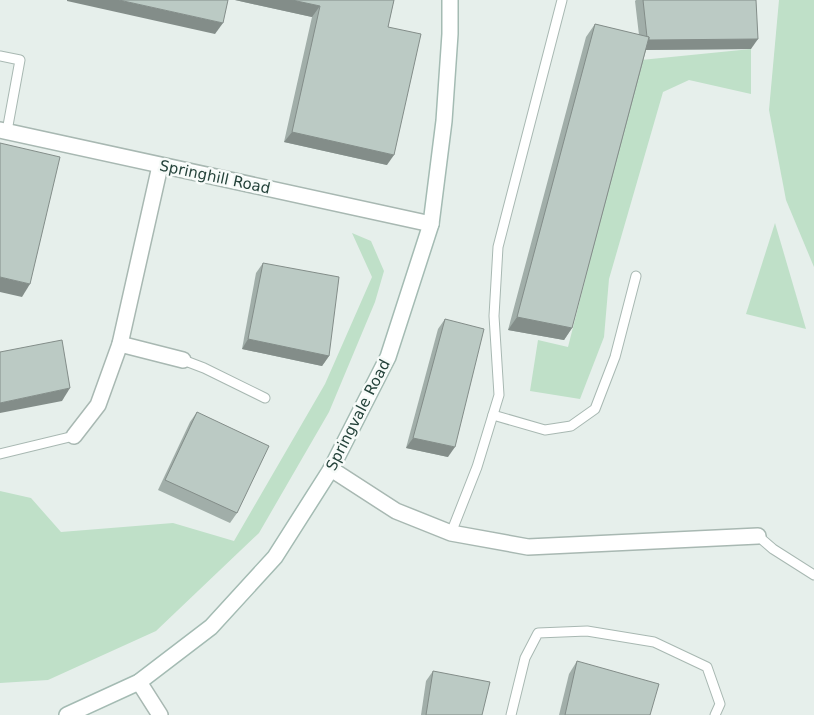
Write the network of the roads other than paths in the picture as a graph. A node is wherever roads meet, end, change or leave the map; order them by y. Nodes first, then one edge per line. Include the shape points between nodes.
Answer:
1 (450, 0) edge
2 (562, 0) edge
3 (0, 56) edge
4 (3, 131) edge
5 (160, 166) junction
6 (431, 224) junction
7 (636, 276) dead end
8 (120, 344) junction
9 (183, 360) joint
10 (264, 398) dead end
11 (493, 415) junction
12 (74, 436) joint
13 (0, 454) edge
14 (331, 469) junction
15 (451, 533) junction
16 (758, 536) joint
17 (814, 575) edge
18 (139, 682) junction
19 (67, 715) edge
20 (160, 715) edge
21 (511, 715) edge
22 (715, 715) edge

1 - 6 street, Springvale Road via 444,121
2 - 11 lane via 498,247 494,316 499,395
3 - 4 lane via 20,60
4 - 5 street, Springhill Road
5 - 6 street, Springhill Road
5 - 8 street
6 - 14 street, Springvale Road via 388,357
7 - 11 lane via 615,357 594,409 571,426 545,430
8 - 9 street
8 - 12 street via 98,405
9 - 10 lane
11 - 15 lane
12 - 13 lane
14 - 15 street via 396,511
14 - 18 street, Springvale Road via 275,557 211,627
15 - 16 street via 528,547
16 - 17 lane
18 - 19 street, Springvale Road
18 - 20 street
21 - 22 lane via 525,658 538,633 587,631 654,642 707,666 720,704

